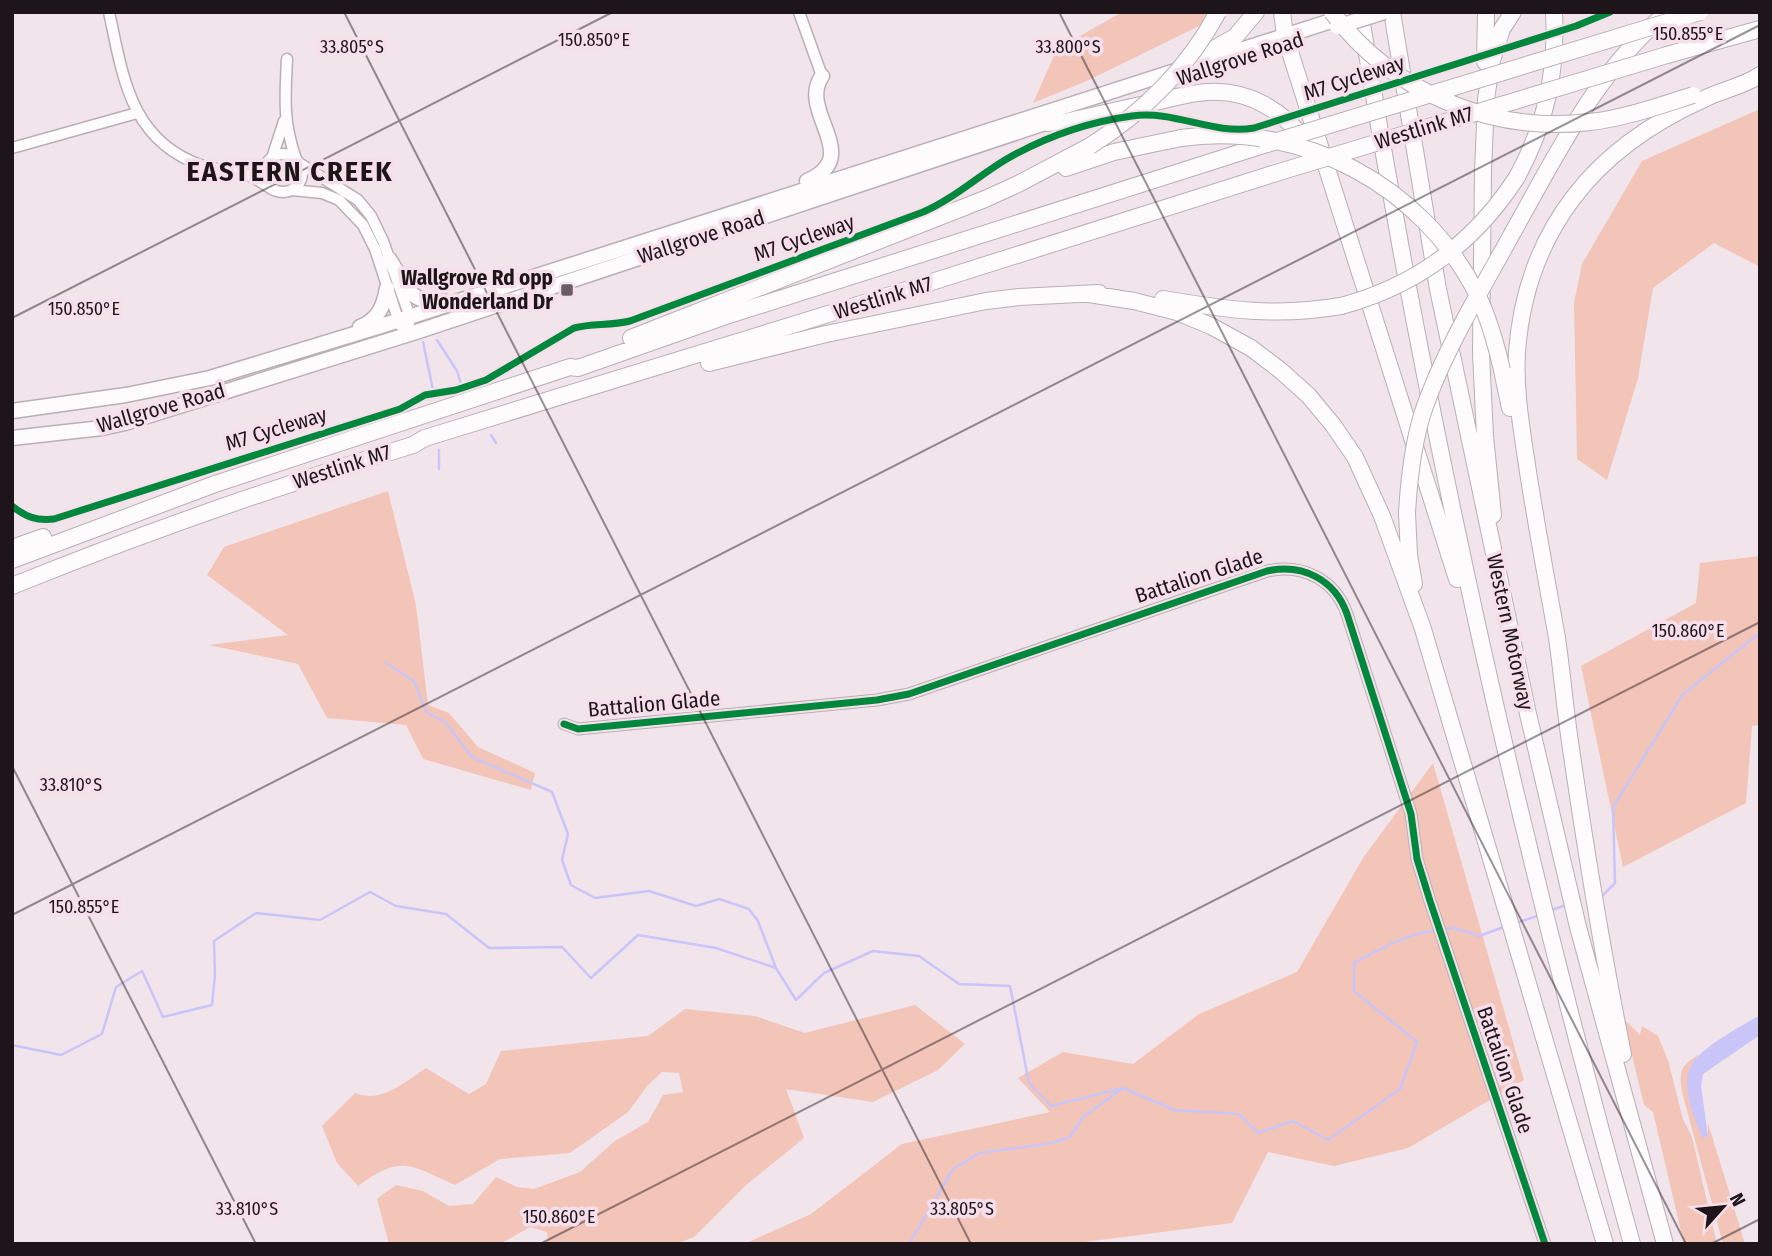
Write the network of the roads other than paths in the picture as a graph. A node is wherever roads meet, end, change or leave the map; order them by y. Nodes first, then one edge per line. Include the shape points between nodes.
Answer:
1 (109, 12) edge
2 (799, 12) edge
3 (1218, 12) edge
4 (1256, 12) edge
5 (1282, 12) edge
6 (1360, 12) edge
7 (1384, 12) edge
8 (1392, 12) edge
9 (1486, 12) edge
10 (1513, 12) edge
11 (1554, 12) edge
12 (1668, 12) edge
13 (1700, 12) edge
14 (1335, 20) edge
15 (1760, 29) edge
16 (1286, 40) junction
17 (287, 59) dead end
18 (1196, 64) junction
19 (1760, 74) edge
20 (821, 76) joint
21 (1486, 99) junction
22 (137, 113) junction
23 (285, 116) junction
24 (1047, 123) junction
25 (12, 148) edge
26 (270, 159) junction
27 (298, 161) junction
28 (1327, 168) junction
29 (242, 173) junction
30 (1018, 184) junction
31 (274, 190) junction
32 (292, 190) junction
33 (742, 210) junction
34 (714, 226) junction
35 (389, 259) junction
36 (387, 288) junction
37 (1089, 294) junction
38 (462, 300) junction
39 (404, 319) junction
40 (407, 335) junction
41 (304, 349) junction
42 (570, 367) junction
43 (12, 411) edge
44 (12, 438) edge
45 (413, 445) junction
46 (1487, 526) junction
47 (39, 544) junction
48 (12, 548) edge
49 (12, 560) edge
50 (15, 590) edge
51 (1473, 609) junction
52 (1423, 629) junction
53 (564, 724) dead end
54 (1569, 737) junction
55 (1621, 1086) junction
56 (1545, 1244) edge
57 (1605, 1244) edge
58 (1632, 1244) edge
59 (1665, 1244) edge

1 - 22 street via 125,85
2 - 20 street
3 - 30 highway, bridge via 1196,49 1159,93 1123,124
4 - 18 highway via 1235,37
5 - 16 highway
6 - 14 main road, Wallgrove Road
6 - 51 highway, Western Motorway via 1409,295
7 - 14 main road, Wallgrove Road, bridge
8 - 46 highway, Western Motorway via 1438,289
9 - 21 highway
10 - 21 highway via 1492,60
11 - 37 highway, bridge via 1554,65 1539,131 1517,177 1479,225 1438,263 1390,290 1311,311 1252,313 1137,296
12 - 52 highway, bridge via 1643,32 1599,86 1570,132 1448,352 1425,406 1407,513 1409,555
13 - 42 highway, Westlink M7, bridge via 1267,144
14 - 16 main road, Wallgrove Road
14 - 19 highway, bridge via 1397,75 1442,100 1491,117 1541,124 1627,115
15 - 45 highway, Westlink M7, bridge via 1276,173
16 - 18 main road, Wallgrove Road
16 - 24 main road, Wallgrove Road
16 - 28 highway
17 - 23 street
18 - 33 main road, Wallgrove Road
19 - 54 highway via 1662,120 1597,170 1559,218 1528,290 1520,326 1518,391
20 - 33 main road via 815,94 832,147 828,166 821,176
21 - 46 highway via 1481,354 1494,514
22 - 25 street
22 - 29 street via 182,156 204,166
23 - 26 street
23 - 27 street
24 - 28 highway via 1197,93 1229,92 1279,113
24 - 34 main road, Wallgrove Road
26 - 27 street via 284,154
26 - 29 street
26 - 31 street via 264,177
27 - 32 street via 302,175
27 - 35 street via 358,200 375,223
28 - 51 highway via 1460,592
29 - 31 street
30 - 42 highway via 575,360
30 - 54 highway, bridge via 1114,152 1181,138 1240,135 1303,147 1359,170 1430,226 1463,270 1483,308 1502,370 1531,558
31 - 32 street
32 - 36 street via 322,193 352,212 369,237
33 - 34 main road, Wallgrove Road
34 - 38 main road, Wallgrove Road
34 - 40 main road, Wallgrove Road
35 - 38 main road via 415,298
35 - 39 street
36 - 39 street
36 - 41 main road via 373,320
37 - 45 highway via 1019,297 953,308 755,350 427,445
37 - 52 highway via 1161,308 1211,326 1268,360 1308,395 1346,442 1364,475
38 - 39 main road, Wallgrove Road
39 - 40 street
39 - 41 main road, Wallgrove Road
40 - 44 main road, Wallgrove Road via 125,423
41 - 43 main road, Wallgrove Road via 167,388
42 - 47 highway, Westlink M7
45 - 50 highway, Westlink M7 via 75,561
46 - 55 highway, Western Motorway via 1566,878
47 - 48 highway
47 - 49 highway, Westlink M7
51 - 58 highway, Western Motorway via 1536,885
52 - 57 highway
53 - 56 street, Battalion Glade via 578,729 608,727 909,694 1267,571 1299,569 1314,575 1327,583 1344,607 1411,814 1430,901
54 - 55 highway via 1627,1075
55 - 59 highway, Western Motorway

